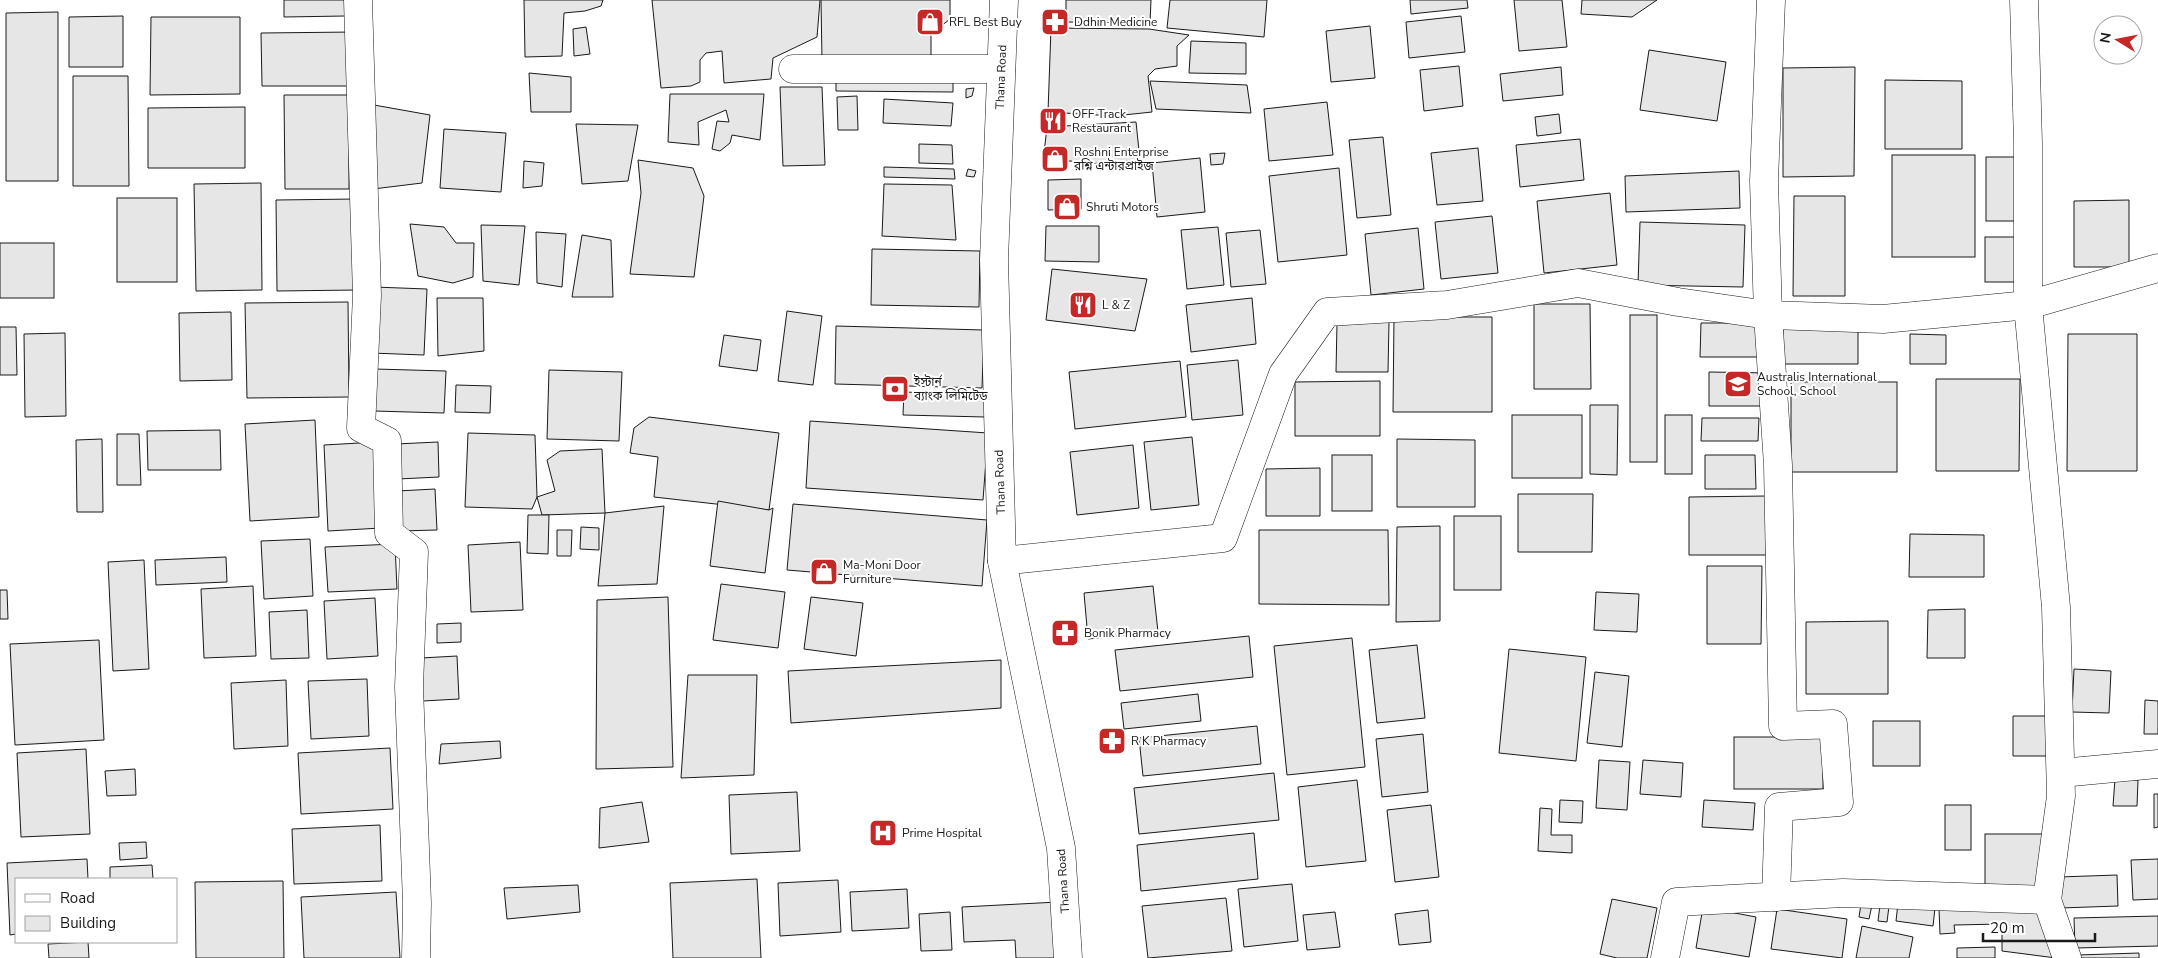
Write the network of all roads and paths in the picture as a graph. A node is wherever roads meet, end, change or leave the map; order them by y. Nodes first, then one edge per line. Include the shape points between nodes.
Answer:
1 (358, 0) edge
2 (1004, 0) edge
3 (1771, 0) edge
4 (2024, 0) edge
5 (793, 69) dead end
6 (1001, 69) junction
7 (2158, 268) edge
8 (2028, 305) junction
9 (1768, 315) junction
10 (1002, 561) junction
11 (2158, 764) edge
12 (2061, 773) junction
13 (1776, 897) junction
14 (2047, 900) junction
15 (416, 958) edge
16 (1068, 958) edge
17 (1664, 958) edge
18 (2067, 958) edge

1 - 15 street via 367,296 361,428 387,441 390,533 414,552 409,687
2 - 6 street, Thana Road
3 - 9 street via 1764,181
4 - 8 street
5 - 6 street
6 - 10 street, Thana Road via 994,260
7 - 8 street
8 - 9 street via 1883,319
8 - 12 street via 2056,607
9 - 10 street via 1578,283 1447,305 1327,312 1283,374 1223,538
9 - 13 street via 1778,465 1783,726 1833,724 1839,802 1779,807
10 - 16 street, Thana Road via 1061,848
11 - 12 street
12 - 14 street via 2061,796
13 - 14 street via 1843,893
13 - 17 street via 1676,902
14 - 18 street

